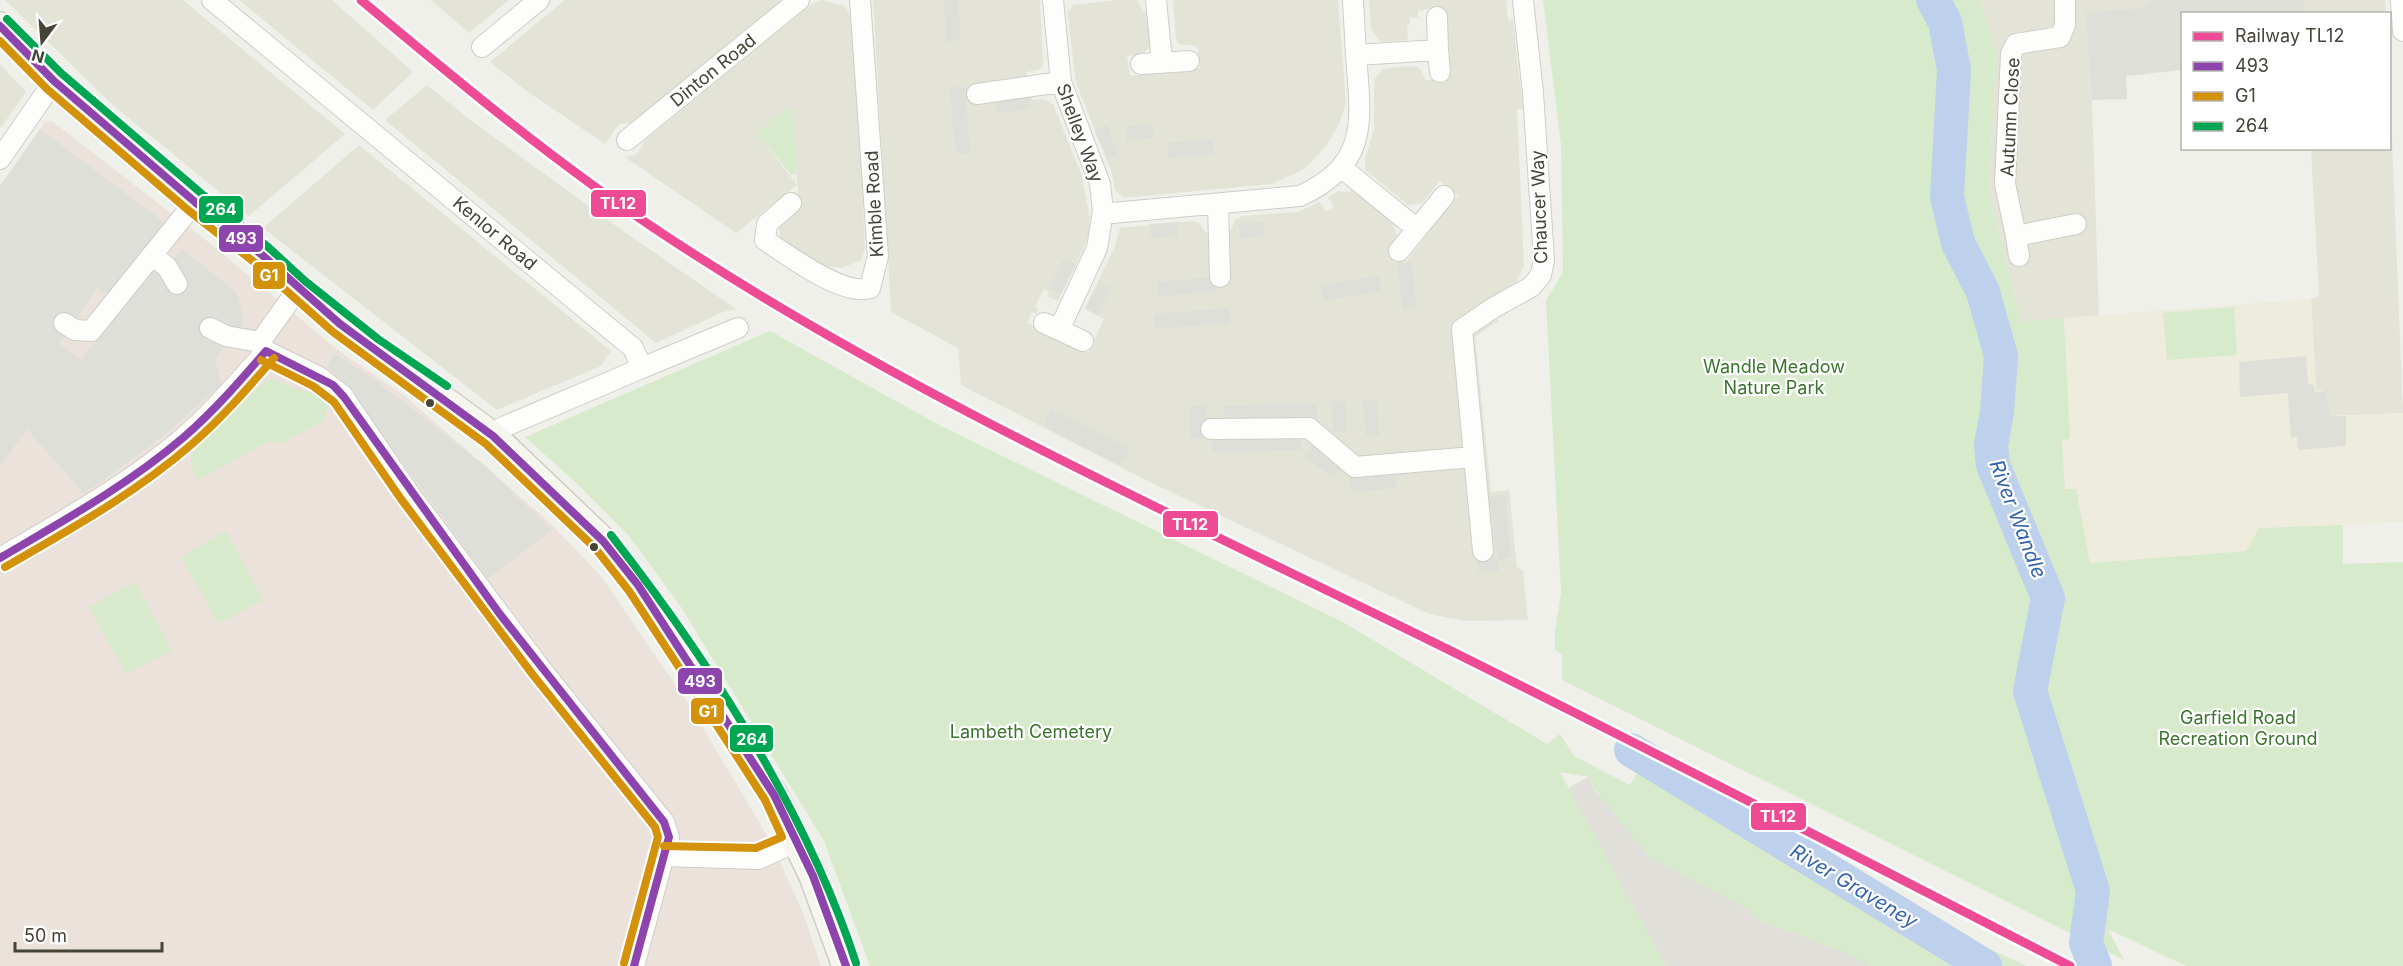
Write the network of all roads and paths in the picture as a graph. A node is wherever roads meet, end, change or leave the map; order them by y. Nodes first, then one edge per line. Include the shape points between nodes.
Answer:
1 (212, 0) edge
2 (539, 0) edge
3 (800, 0) edge
4 (860, 0) edge
5 (1053, 0) edge
6 (1156, 0) edge
7 (1353, 0) edge
8 (1522, 0) edge
9 (2065, 0) edge
10 (2401, 0) edge
11 (1437, 17) dead end
12 (0, 27) edge
13 (2403, 31) edge
14 (482, 47) dead end
15 (1438, 50) junction
16 (1356, 55) junction
17 (1189, 61) dead end
18 (1162, 62) junction
19 (1140, 64) dead end
20 (1440, 72) dead end
21 (54, 81) junction
22 (1061, 82) junction
23 (977, 94) dead end
24 (627, 140) dead end
25 (0, 159) edge
26 (1342, 168) junction
27 (1444, 196) dead end
28 (195, 202) junction
29 (791, 203) dead end
30 (1218, 204) junction
31 (1103, 211) junction
32 (2076, 224) dead end
33 (1417, 229) junction
34 (2016, 236) junction
35 (1399, 251) dead end
36 (152, 255) junction
37 (2019, 256) dead end
38 (1220, 277) dead end
39 (177, 284) dead end
40 (298, 289) junction
41 (64, 323) dead end
42 (210, 328) dead end
43 (738, 328) dead end
44 (1083, 341) dead end
45 (263, 346) junction
46 (642, 368) junction
47 (1211, 429) dead end
48 (493, 436) junction
49 (1473, 457) junction
50 (1483, 551) dead end
51 (0, 558) edge
52 (796, 842) junction
53 (664, 856) junction
54 (634, 966) edge
55 (846, 966) edge

1 - 46 street, Kenlor Road via 628,342
2 - 14 street
3 - 24 street, Dinton Road
4 - 29 street, Kimble Road via 878,256 870,288 849,288 765,240 767,224
5 - 22 street, Shelley Way
6 - 18 street
7 - 16 street
8 - 49 street, Chaucer Way via 1533,93 1544,260 1541,275 1531,288 1462,329
9 - 34 street, Autumn Close via 2066,25 2060,37 2016,44 2010,54 2005,184
10 - 13 street
11 - 15 street
12 - 21 street
15 - 16 street
15 - 20 street
16 - 26 street via 1359,128
17 - 18 street
18 - 19 street
21 - 25 street
21 - 28 street
22 - 23 street
22 - 31 street, Shelley Way via 1100,184
26 - 30 street via 1323,185 1300,196
26 - 33 street
27 - 33 street
28 - 36 street
28 - 40 street
30 - 31 street
30 - 38 street
31 - 44 street, Shelley Way via 1097,248 1052,326
32 - 34 street
33 - 35 street
34 - 37 street, Autumn Close
36 - 39 street via 167,267
36 - 41 street via 91,331 75,330
40 - 45 street
40 - 48 street
42 - 45 street
43 - 46 street
45 - 51 street via 192,430 160,457
45 - 53 street via 319,377 342,395 408,493 541,669 664,822 669,837
46 - 48 street via 501,428
47 - 49 street via 1309,428 1355,467
48 - 52 street via 603,541 638,585 774,795
49 - 50 street, Chaucer Way
52 - 53 street via 758,859
52 - 55 street via 813,876
53 - 54 street

